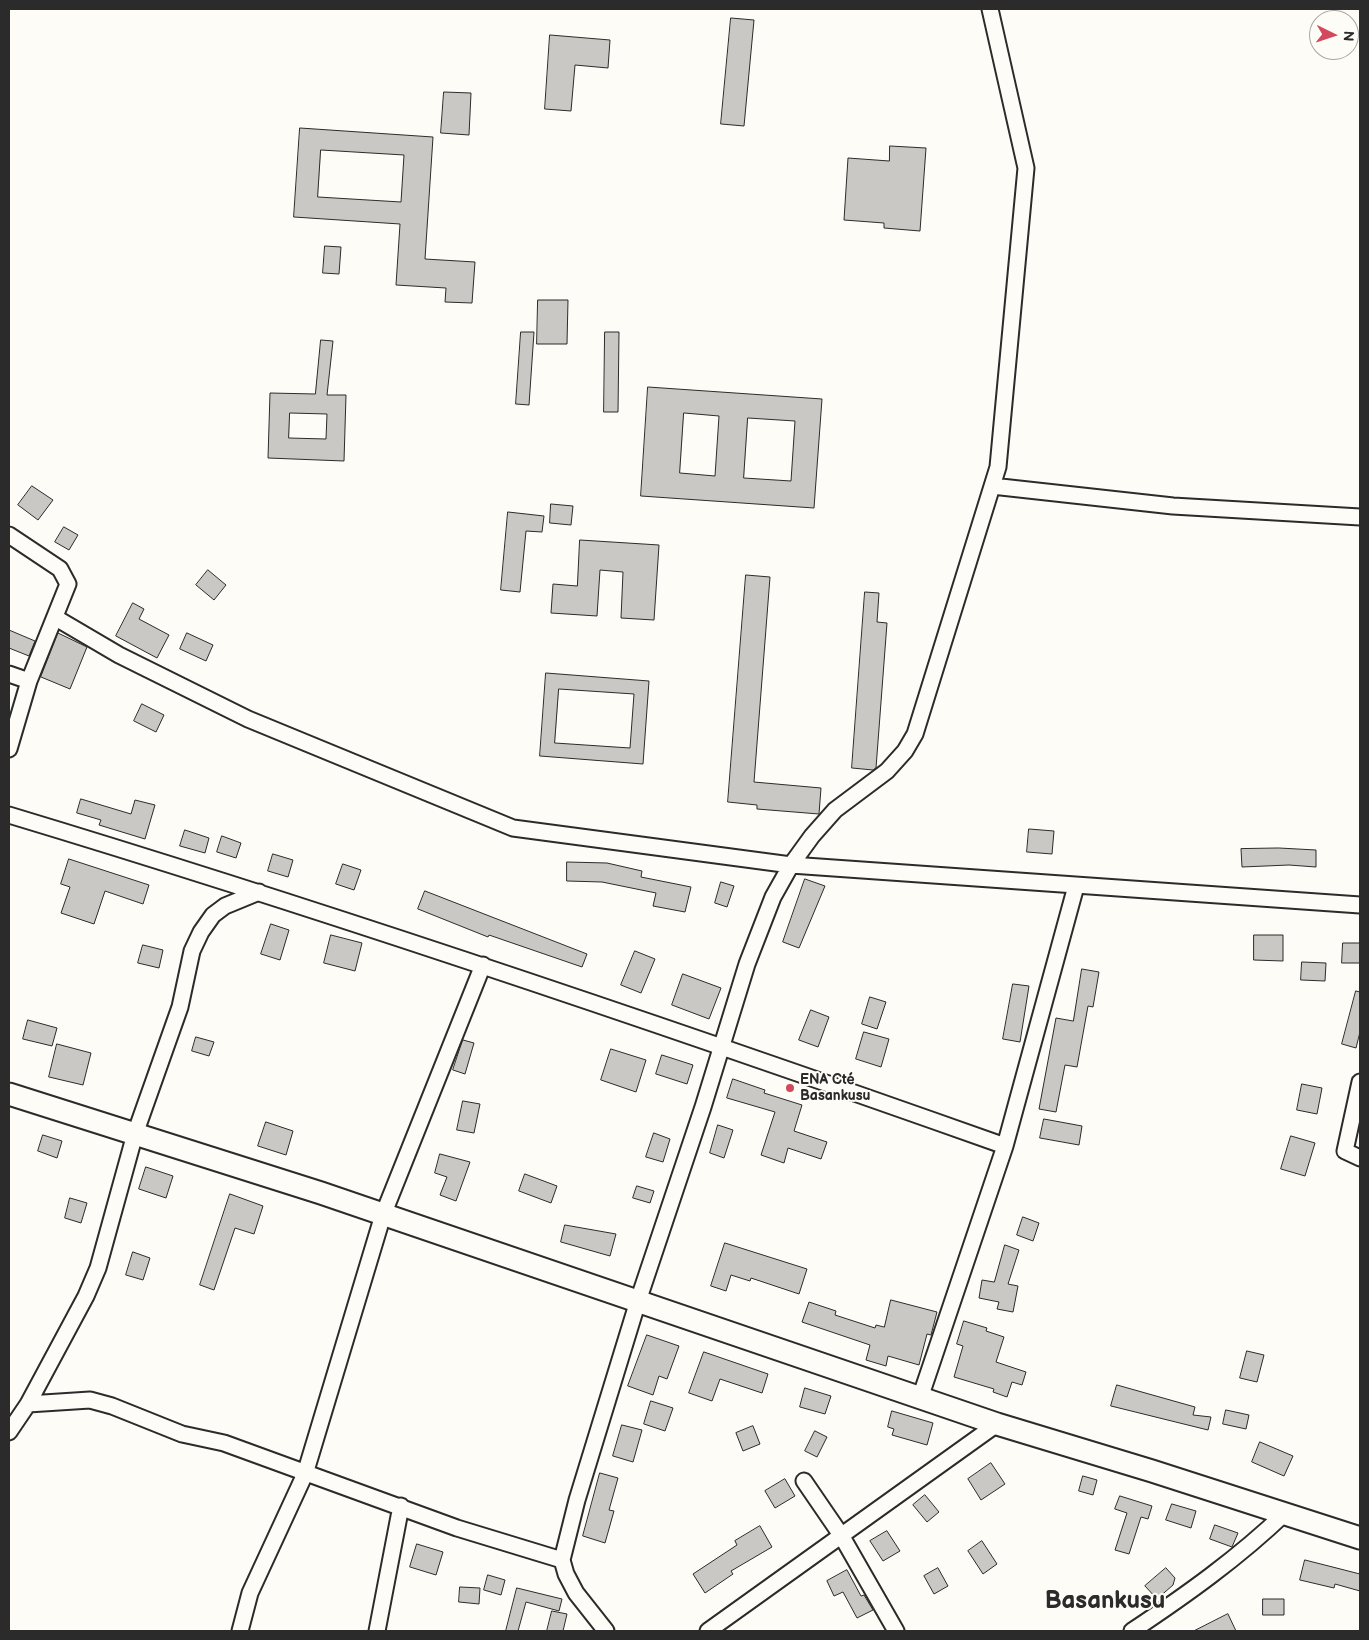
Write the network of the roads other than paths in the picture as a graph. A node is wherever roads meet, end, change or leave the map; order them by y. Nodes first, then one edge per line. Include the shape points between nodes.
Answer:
1 (990, 9) edge
2 (992, 486) junction
3 (1360, 517) edge
4 (9, 535) edge
5 (56, 618) junction
6 (9, 674) edge
7 (29, 682) junction
8 (9, 749) edge
9 (9, 815) edge
10 (790, 865) junction
11 (1076, 886) junction
12 (259, 892) junction
13 (1360, 905) edge
14 (483, 965) junction
15 (722, 1046) junction
16 (1360, 1082) edge
17 (9, 1094) edge
18 (135, 1134) junction
19 (1005, 1146) junction
20 (1360, 1158) edge
21 (383, 1214) junction
22 (638, 1301) junction
23 (920, 1398) junction
24 (28, 1404) junction
25 (997, 1424) junction
26 (9, 1432) edge
27 (305, 1474) junction
28 (804, 1481) dead end
29 (400, 1506) junction
30 (1285, 1513) junction
31 (841, 1535) junction
32 (1360, 1538) edge
33 (562, 1560) junction
34 (240, 1631) edge
35 (377, 1631) edge
36 (606, 1631) edge
37 (708, 1631) edge
38 (896, 1631) edge
39 (1132, 1631) edge

1 - 2 street via 1026,168 998,467
2 - 3 street via 1173,506
2 - 10 street via 915,734 887,771 835,810
4 - 5 street via 60,569 65,576 68,584
5 - 7 street
5 - 10 street via 119,655 248,718 513,828
6 - 7 street
7 - 8 street
9 - 12 street
10 - 11 street
10 - 15 street via 773,896 750,956
11 - 13 street
11 - 19 street
12 - 14 street
12 - 18 street via 225,906 213,915 202,932 192,952 180,1007
14 - 15 street
14 - 21 street
15 - 19 street
15 - 22 street
16 - 20 street via 1345,1150
17 - 18 street
18 - 21 street
18 - 24 street via 98,1268
19 - 23 street
21 - 22 street
21 - 27 street
22 - 23 street
22 - 33 street via 576,1500
23 - 25 street
24 - 26 street
24 - 27 street via 90,1400
25 - 30 street
25 - 31 street
27 - 29 street
27 - 34 street via 250,1592
28 - 31 street
29 - 33 street via 458,1528
29 - 35 street
30 - 32 street
30 - 39 street via 1195,1590
31 - 37 street
31 - 38 street
33 - 36 street via 576,1593

